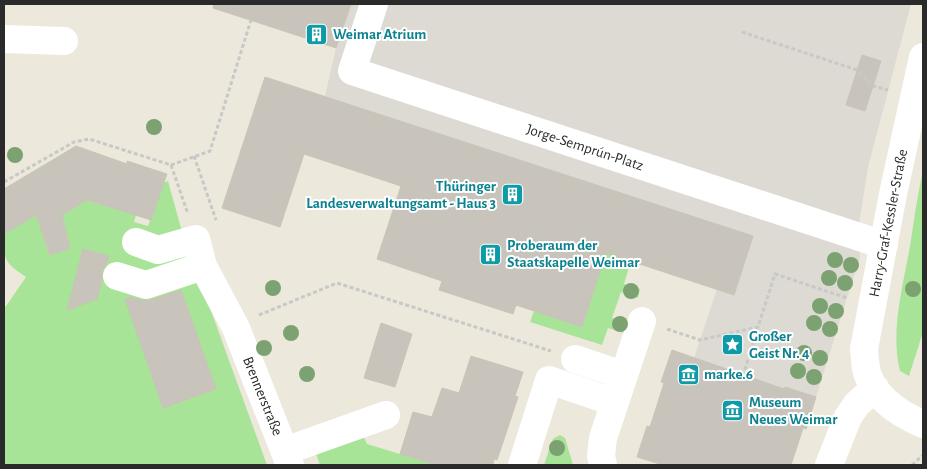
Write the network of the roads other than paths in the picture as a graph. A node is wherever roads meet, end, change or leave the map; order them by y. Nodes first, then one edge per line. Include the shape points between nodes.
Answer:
1 (374, 4) edge
2 (4, 39) edge
3 (64, 41) dead end
4 (923, 57) edge
5 (136, 242) dead end
6 (884, 245) junction
7 (203, 266) junction
8 (117, 276) dead end
9 (642, 321) road end
10 (575, 359) road end
11 (623, 375) junction
12 (875, 388) junction
13 (614, 402) junction
14 (386, 415) dead end
15 (923, 424) edge
16 (287, 458) edge
17 (522, 465) edge
18 (603, 465) edge
19 (829, 465) edge

1 - 6 street, Jorge-Semprún-Platz via 352,71
2 - 3 street
4 - 6 street, Harry-Graf-Kessler-Straße
5 - 7 street, Brennerstraße via 158,250 196,239
6 - 12 street, Harry-Graf-Kessler-Straße via 864,349 867,372
7 - 8 street via 146,285
7 - 16 street, Brennerstraße via 242,324
9 - 11 street
10 - 11 street
11 - 13 street
12 - 15 street via 885,402
12 - 19 street via 848,417
13 - 17 street via 549,380
13 - 18 street via 603,438
14 - 16 street

